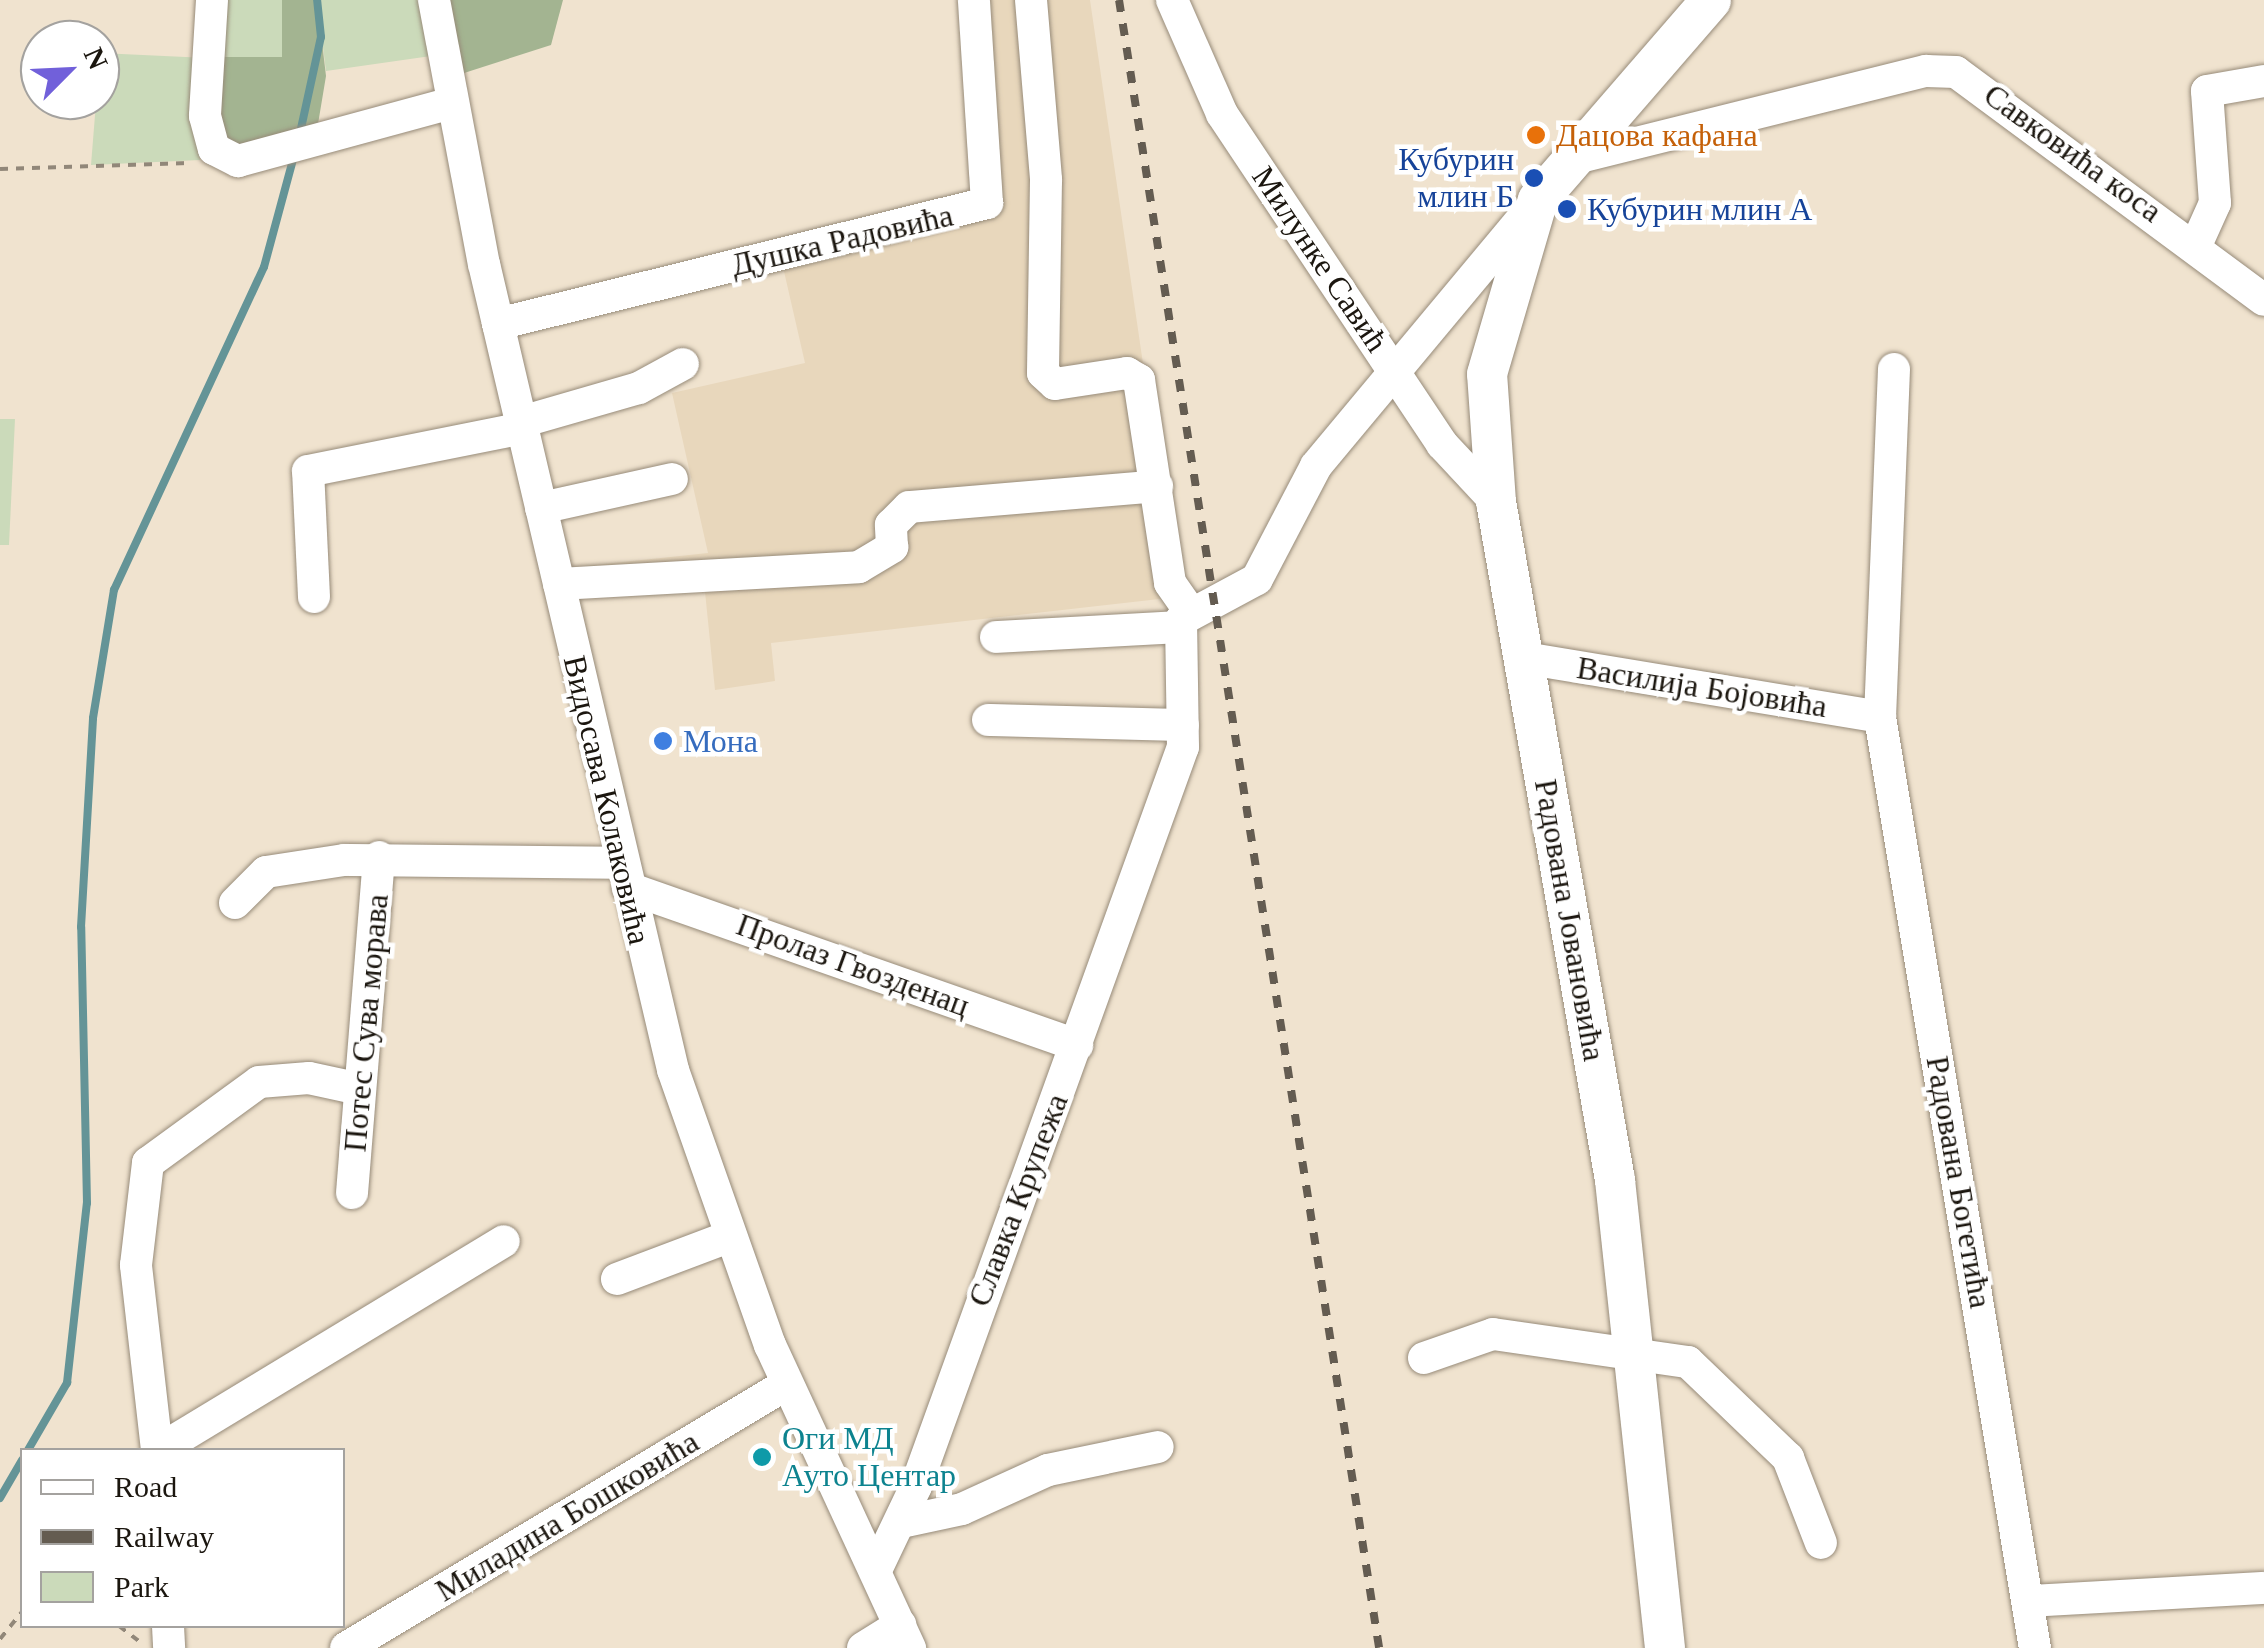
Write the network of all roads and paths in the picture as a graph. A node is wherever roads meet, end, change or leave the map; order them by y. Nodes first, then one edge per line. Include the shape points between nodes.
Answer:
1 (212, 0) edge
2 (434, 0) edge
3 (974, 0) edge
4 (1031, 0) edge
5 (1172, 0) edge
6 (1711, 0) edge
7 (2264, 80) edge
8 (452, 103) junction
9 (1568, 160) junction
10 (238, 161) junction
11 (0, 169) edge
12 (1538, 200) junction
13 (2196, 243) junction
14 (2264, 300) edge
15 (498, 324) junction
16 (683, 364) dead end
17 (1395, 370) junction
18 (1894, 370) dead end
19 (522, 425) junction
20 (672, 479) dead end
21 (1157, 486) junction
22 (1496, 502) junction
23 (541, 508) junction
24 (559, 584) junction
25 (314, 597) dead end
26 (1184, 620) junction
27 (996, 638) dead end
28 (1524, 658) junction
29 (1880, 716) junction
30 (988, 720) dead end
31 (1183, 736) junction
32 (379, 857) junction
33 (625, 875) junction
34 (235, 903) dead end
35 (1076, 1045) junction
36 (360, 1089) junction
37 (352, 1192) dead end
38 (728, 1238) junction
39 (504, 1241) dead end
40 (616, 1279) dead end
41 (1632, 1353) junction
42 (1424, 1358) dead end
43 (787, 1384) junction
44 (1158, 1447) dead end
45 (158, 1448) edge
46 (161, 1448) edge
47 (901, 1522) junction
48 (1821, 1543) dead end
49 (876, 1570) junction
50 (2264, 1588) edge
51 (2030, 1601) junction
52 (20, 1614) edge
53 (125, 1628) edge
54 (905, 1636) edge
55 (0, 1639) edge
56 (161, 1640) edge
57 (346, 1648) edge
58 (863, 1648) edge
59 (1665, 1648) edge
60 (2036, 1648) edge

1 - 10 street via 205,116 214,150
2 - 8 street, Видосава Колаковића
3 - 15 street, Душка Радовића via 988,203
4 - 21 street via 1046,180 1043,373 1055,384 1127,373 1139,380
5 - 17 street, Милунке Савић via 1222,114
6 - 9 main road, Радована Јовановића
7 - 13 street via 2206,91 2215,204
8 - 10 street
8 - 15 street, Видосава Колаковића
9 - 12 main road, Радована Јовановића
9 - 13 street, Савковића коса via 1926,71 1956,72
10 - 11 path
12 - 17 street
12 - 22 main road, Радована Јовановића via 1489,357
13 - 14 street, Савковића коса
15 - 19 street, Видосава Колаковића
16 - 19 street via 639,388
17 - 22 street, Милунке Савић via 1442,444
17 - 26 street via 1296,492 1257,578
18 - 29 street, Радована Богетића
19 - 23 street, Видосава Колаковића
19 - 25 street via 308,471
20 - 23 street
21 - 24 street via 909,507 890,524 892,547 859,567
21 - 26 street via 1170,583
22 - 28 main road, Радована Јовановића
23 - 24 street, Видосава Колаковића
24 - 33 street, Видосава Колаковића
26 - 27 street
26 - 31 street
28 - 29 street, Василија Бојовића
28 - 41 main road, Радована Јовановића via 1609,1139
29 - 51 street, Радована Богетића
30 - 31 street
31 - 35 street, Славка Крупежа
32 - 33 street, Потес Сува морава
32 - 34 street via 266,872
32 - 36 street, Потес Сува морава
33 - 35 street, Пролаз Гвозденац
33 - 38 street, Видосава Колаковића
35 - 47 street, Славка Крупежа
36 - 37 street, Потес Сува морава
36 - 45 street via 309,1078 259,1082 148,1163 136,1265
38 - 40 street
38 - 43 street, Видосава Колаковића
39 - 46 street
41 - 42 street via 1485,1334
41 - 48 street via 1688,1362 1788,1458
41 - 59 main road, Радована Јовановића
43 - 49 street, Видосава Колаковића
43 - 57 street, Миладина Бошковића
44 - 47 street via 1048,1470 962,1510
47 - 49 street, Славка Крупежа
49 - 54 street
50 - 51 street
51 - 60 street, Радована Богетића
52 - 55 path
53 - 56 path
54 - 58 street

